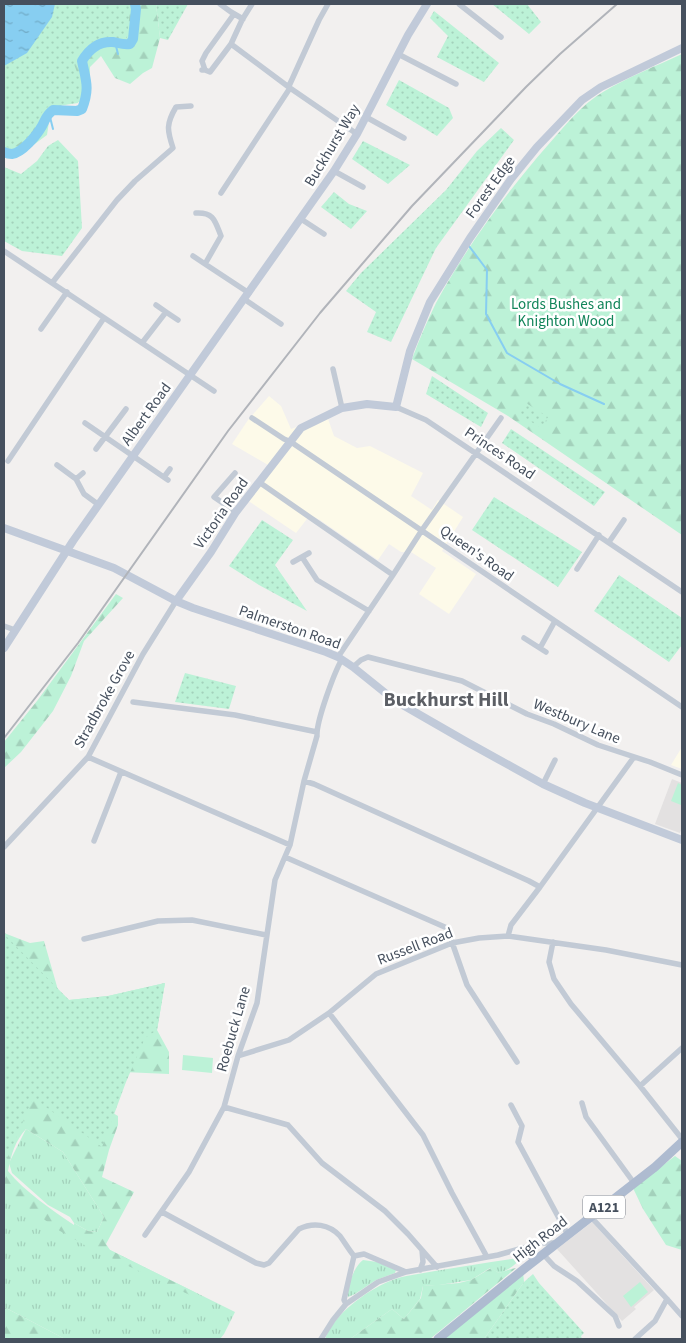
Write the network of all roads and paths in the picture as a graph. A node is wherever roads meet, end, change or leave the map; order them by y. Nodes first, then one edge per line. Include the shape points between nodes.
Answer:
1 (220, 4) edge
2 (252, 4) edge
3 (328, 4) edge
4 (427, 4) edge
5 (459, 4) edge
6 (234, 14) junction
7 (243, 19) junction
8 (501, 36) dead end
9 (231, 44) junction
10 (682, 48) edge
11 (398, 54) junction
12 (456, 84) dead end
13 (289, 87) junction
14 (191, 106) dead end
15 (366, 117) junction
16 (357, 134) junction
17 (404, 138) dead end
18 (334, 171) junction
19 (363, 187) dead end
20 (221, 193) dead end
21 (196, 213) dead end
22 (301, 219) junction
23 (324, 234) dead end
24 (4, 251) edge
25 (193, 256) dead end
26 (205, 264) junction
27 (52, 283) junction
28 (66, 292) junction
29 (246, 296) junction
30 (156, 305) dead end
31 (166, 312) junction
32 (104, 318) junction
33 (178, 320) dead end
34 (281, 324) dead end
35 (41, 329) dead end
36 (142, 343) junction
37 (333, 369) dead end
38 (191, 375) junction
39 (214, 391) dead end
40 (396, 407) junction
41 (342, 408) junction
42 (126, 409) dead end
43 (501, 418) dead end
44 (255, 420) dead end
45 (85, 423) dead end
46 (107, 437) junction
47 (291, 442) junction
48 (96, 449) dead end
49 (477, 454) junction
50 (134, 456) junction
51 (8, 461) dead end
52 (57, 465) dead end
53 (170, 469) dead end
54 (83, 473) dead end
55 (235, 474) dead end
56 (76, 478) junction
57 (259, 482) junction
58 (99, 505) junction
59 (236, 512) junction
60 (624, 520) dead end
61 (4, 528) edge
62 (422, 530) junction
63 (599, 535) junction
64 (609, 542) junction
65 (66, 551) junction
66 (309, 553) dead end
67 (302, 557) junction
68 (293, 562) dead end
69 (577, 569) dead end
70 (393, 575) junction
71 (682, 592) edge
72 (176, 601) junction
73 (368, 611) junction
74 (555, 621) junction
75 (4, 626) edge
76 (15, 630) junction
77 (524, 638) dead end
78 (4, 648) edge
79 (540, 648) junction
80 (546, 652) dead end
81 (340, 658) junction
82 (353, 667) junction
83 (133, 702) dead end
84 (682, 707) edge
85 (317, 732) junction
86 (88, 757) junction
87 (634, 757) junction
88 (554, 760) dead end
89 (121, 772) junction
90 (682, 775) edge
91 (304, 781) junction
92 (543, 784) junction
93 (598, 808) junction
94 (682, 840) edge
95 (94, 841) dead end
96 (290, 845) junction
97 (4, 847) edge
98 (285, 857) junction
99 (540, 887) junction
100 (266, 935) junction
101 (508, 936) junction
102 (84, 939) dead end
103 (452, 942) junction
104 (552, 942) junction
105 (682, 965) edge
106 (329, 1013) junction
107 (682, 1048) edge
108 (238, 1056) junction
109 (517, 1062) dead end
110 (640, 1086) junction
111 (582, 1102) dead end
112 (511, 1105) dead end
113 (224, 1107) junction
114 (682, 1141) edge
115 (634, 1183) junction
116 (162, 1212) junction
117 (591, 1217) junction
118 (568, 1234) junction
119 (145, 1235) dead end
120 (555, 1244) junction
121 (523, 1248) junction
122 (422, 1250) junction
123 (543, 1254) junction
124 (354, 1256) junction
125 (487, 1257) junction
126 (534, 1261) junction
127 (437, 1267) junction
128 (420, 1270) junction
129 (406, 1272) junction
130 (667, 1299) junction
131 (346, 1304) junction
132 (682, 1316) edge
133 (620, 1326) dead end
134 (321, 1339) edge
135 (438, 1339) edge
136 (635, 1339) edge

1 - 6 street
2 - 7 street
3 - 13 street
4 - 11 street, Buckhurst Way
5 - 8 street
6 - 7 street
6 - 9 street via 206,53 202,61 204,70 210,72
7 - 9 street
9 - 13 street
10 - 40 street, Forest Edge via 601,86 582,100 511,179 430,302 410,351
11 - 12 street
11 - 15 street, Buckhurst Way
13 - 16 street
13 - 20 street
14 - 27 street via 176,108 170,120 168,133 173,148 117,200
15 - 16 street, Buckhurst Way
15 - 17 street
16 - 18 street, Buckhurst Way
18 - 19 street
18 - 22 street, Buckhurst Way
21 - 26 street via 206,212 214,218 221,236
22 - 23 street
22 - 29 street, Buckhurst Way
24 - 27 street
25 - 26 street
26 - 29 street
27 - 28 street
28 - 32 street
28 - 35 street
29 - 34 street
29 - 38 street, Albert Road
30 - 31 street
31 - 33 street
31 - 36 street
32 - 36 street
32 - 51 street
36 - 38 street
37 - 41 street
38 - 39 street
38 - 50 street, Albert Road
40 - 41 street, Princes Road via 367,404
40 - 49 street, Princes Road via 426,420
41 - 47 street, Princes Road via 301,428
42 - 46 street
43 - 49 street, Roebuck Lane
44 - 47 street, Queen's Road
45 - 46 street
46 - 48 street
46 - 50 street
47 - 57 street, Victoria Road
47 - 62 street, Queen's Road
49 - 62 street, Roebuck Lane
49 - 63 street, Princes Road
50 - 53 street via 166,478
50 - 58 street, Albert Road
52 - 56 street
54 - 56 street
55 - 59 street via 214,497
56 - 58 street via 84,494
57 - 59 street, Victoria Road
57 - 70 street
58 - 65 street, Albert Road
59 - 72 street, Victoria Road
60 - 64 street
61 - 65 street, Palmerston Road
62 - 70 street, Roebuck Lane
62 - 74 street, Queen's Road
63 - 64 street, Princes Road
63 - 69 street
64 - 71 street, Princes Road
65 - 72 street, Palmerston Road via 114,568
65 - 76 street, Albert Road
66 - 67 street
67 - 68 street
67 - 73 street via 317,580
70 - 73 street, Roebuck Lane
72 - 81 street, Palmerston Road
72 - 86 street, Stradbroke Grove via 143,654
73 - 81 street, Roebuck Lane
74 - 79 street
74 - 84 street, Queen's Road
75 - 76 street
76 - 78 street, Albert Road
77 - 79 street
79 - 80 street
81 - 82 street, Palmerston Road
81 - 85 street, Roebuck Lane
82 - 87 street, Westbury Lane via 368,657 462,681 527,714
82 - 92 street, Palmerston Road via 402,705
83 - 85 street via 236,715
85 - 91 street, Roebuck Lane
86 - 89 street
86 - 97 street, Stradbroke Grove
87 - 90 street, Westbury Lane
87 - 93 street
88 - 92 street
89 - 95 street
89 - 96 street
91 - 96 street, Roebuck Lane
91 - 99 street
92 - 93 street, Palmerston Road
93 - 94 street, Palmerston Road
93 - 99 street
96 - 98 street, Roebuck Lane
98 - 100 street, Roebuck Lane via 275,880
98 - 103 street via 447,928
99 - 101 street via 511,925
100 - 102 street via 192,920 158,921
100 - 108 street, Roebuck Lane via 257,1003
101 - 103 street, Russell Road
101 - 104 street, Russell Road
103 - 106 street, Russell Road via 376,974
103 - 109 street via 467,985
104 - 105 street, Russell Road
104 - 110 street via 550,962 554,979
106 - 108 street, Russell Road via 289,1040
106 - 125 street via 423,1135
107 - 110 street
108 - 113 street, Roebuck Lane
110 - 114 street
111 - 115 street via 586,1117
112 - 118 street via 522,1126 518,1142
113 - 116 street, Roebuck Lane
113 - 122 street via 288,1125 322,1163 385,1211
114 - 115 main road, High Road / A121
115 - 117 main road, High Road / A121
116 - 119 street, Roebuck Lane
116 - 124 street via 264,1265 299,1229 313,1225 325,1226 338,1235
117 - 118 main road, High Road / A121
117 - 130 street
118 - 120 main road, High Road / A121
120 - 121 street via 550,1242
120 - 123 main road, High Road / A121
121 - 125 street
121 - 126 street
122 - 127 street
122 - 128 street
123 - 126 main road, High Road / A121
123 - 133 street via 615,1316
124 - 129 street via 364,1254
124 - 131 street via 344,1300
125 - 127 street
126 - 135 main road, High Road / A121
127 - 128 street
128 - 129 street
129 - 131 street via 378,1282
130 - 132 street
130 - 136 street via 655,1321
131 - 134 street

